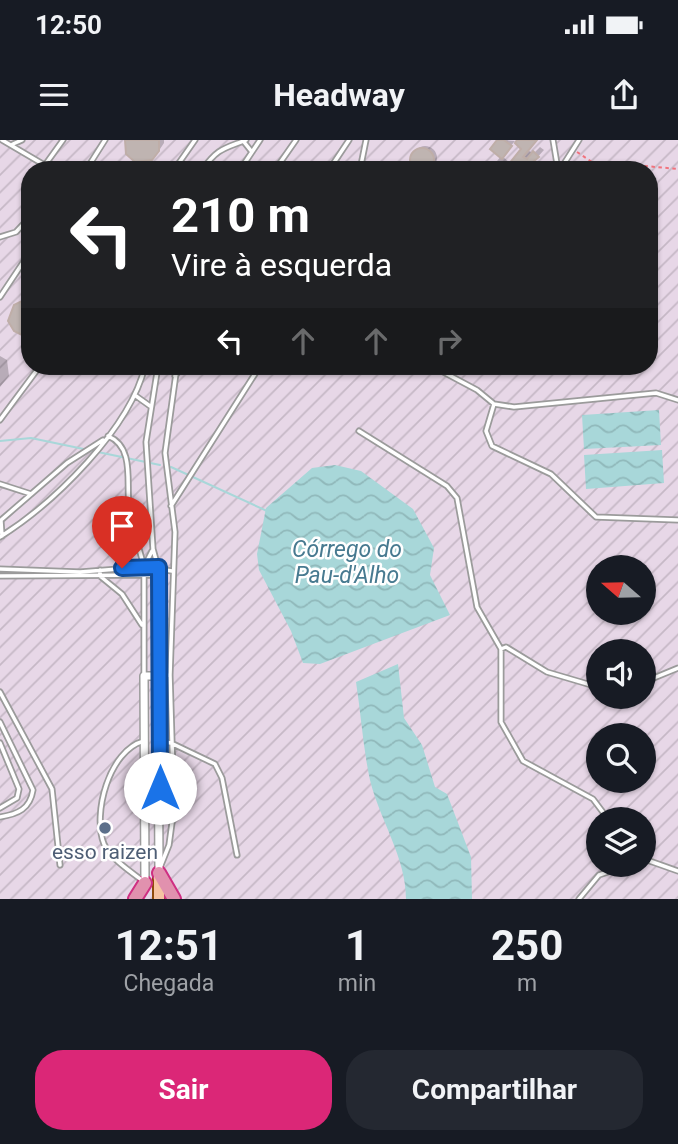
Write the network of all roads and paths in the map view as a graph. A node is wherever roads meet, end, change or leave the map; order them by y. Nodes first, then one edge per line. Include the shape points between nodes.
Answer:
1 (2, 140) edge
2 (22, 140) edge
3 (63, 140) edge
4 (105, 140) edge
5 (195, 140) edge
6 (228, 140) edge
7 (260, 140) edge
8 (296, 140) edge
9 (349, 140) edge
10 (366, 140) edge
11 (553, 140) edge
12 (579, 140) edge
13 (245, 141) edge
14 (13, 144) junction
15 (224, 147) junction
16 (573, 149) junction
17 (252, 152) junction
18 (39, 161) edge
19 (48, 161) edge
20 (92, 161) edge
21 (180, 161) edge
22 (209, 161) edge
23 (246, 161) edge
24 (281, 161) edge
25 (335, 161) edge
26 (362, 161) edge
27 (557, 161) edge
28 (565, 161) edge
29 (591, 161) edge
30 (658, 167) edge
31 (678, 169) edge
32 (21, 227) edge
33 (0, 237) edge
34 (21, 265) edge
35 (0, 296) edge
36 (33, 375) edge
37 (142, 375) edge
38 (156, 375) edge
39 (175, 375) edge
40 (176, 375) edge
41 (254, 375) edge
42 (449, 375) edge
43 (174, 378) junction
44 (136, 396) junction
45 (678, 400) edge
46 (494, 404) junction
47 (150, 406) junction
48 (0, 420) edge
49 (359, 431) dead end
50 (108, 436) junction
51 (0, 484) edge
52 (31, 494) junction
53 (171, 506) junction
54 (1, 520) edge
55 (678, 520) edge
56 (1, 537) edge
57 (153, 549) junction
58 (144, 567) junction
59 (159, 567) junction
60 (0, 569) edge
61 (100, 570) junction
62 (173, 570) junction
63 (165, 571) junction
64 (158, 575) junction
65 (0, 576) edge
66 (100, 576) junction
67 (144, 576) junction
68 (143, 627) junction
69 (501, 649) junction
70 (678, 668) edge
71 (170, 675) junction
72 (144, 676) junction
73 (158, 676) junction
74 (656, 677) edge
75 (586, 683) edge
76 (0, 692) edge
77 (0, 722) edge
78 (146, 741) junction
79 (159, 741) junction
80 (0, 743) edge
81 (171, 743) junction
82 (599, 807) edge
83 (0, 808) edge
84 (0, 817) edge
85 (237, 855) dead end
86 (656, 863) edge
87 (60, 864) dead end
88 (678, 871) edge
89 (159, 872) junction
90 (598, 877) edge
91 (145, 883) junction
92 (135, 899) edge
93 (146, 899) edge
94 (159, 899) edge
95 (174, 899) edge
96 (579, 899) edge

1 - 14 lane
2 - 14 lane
3 - 19 lane
4 - 20 lane
5 - 21 lane
6 - 15 lane
7 - 17 lane
8 - 24 lane
9 - 25 lane
10 - 26 lane
11 - 27 lane
12 - 16 lane
13 - 15 lane
13 - 17 lane
14 - 18 lane
15 - 22 lane
16 - 28 lane
16 - 29 path
17 - 23 lane
30 - 31 path
32 - 33 lane
34 - 35 lane
36 - 48 lane
37 - 44 lane
38 - 47 lane
39 - 43 lane
40 - 43 lane
41 - 53 lane
42 - 46 lane
43 - 53 lane via 165,453
44 - 47 lane
44 - 50 lane
45 - 46 lane via 656,393 514,407
46 - 55 lane via 486,431 492,446 551,474 596,517
47 - 57 lane via 147,467
49 - 69 lane via 447,486 457,498 477,607
50 - 52 lane
50 - 56 lane via 74,475
50 - 58 lane via 120,443 127,460 129,507
51 - 52 lane
52 - 54 lane
53 - 62 lane
54 - 56 lane
57 - 58 lane
57 - 59 lane
58 - 59 lane
58 - 61 lane
58 - 67 lane
59 - 63 lane
59 - 64 lane
60 - 61 lane
61 - 66 lane
62 - 63 lane
62 - 71 lane
63 - 64 lane
64 - 67 lane
64 - 73 lane
65 - 66 lane
66 - 67 lane
66 - 68 lane via 122,594
67 - 68 lane
68 - 72 lane
69 - 75 lane via 506,647 547,672
69 - 82 lane via 501,722 523,761 593,799
70 - 74 lane
71 - 73 lane
71 - 81 lane
72 - 73 street
72 - 78 street
73 - 79 street
76 - 87 lane via 52,789
77 - 84 lane via 33,790 30,802 20,812
78 - 79 street
78 - 91 street
78 - 91 lane via 137,743 118,765 99,810 105,847
79 - 81 lane
79 - 89 street
80 - 83 lane via 19,789 13,802
81 - 85 lane via 215,764 222,778
81 - 89 lane via 174,808 169,845
86 - 88 lane
89 - 94 main road
89 - 95 highway
90 - 96 lane
91 - 92 highway
91 - 93 main road

